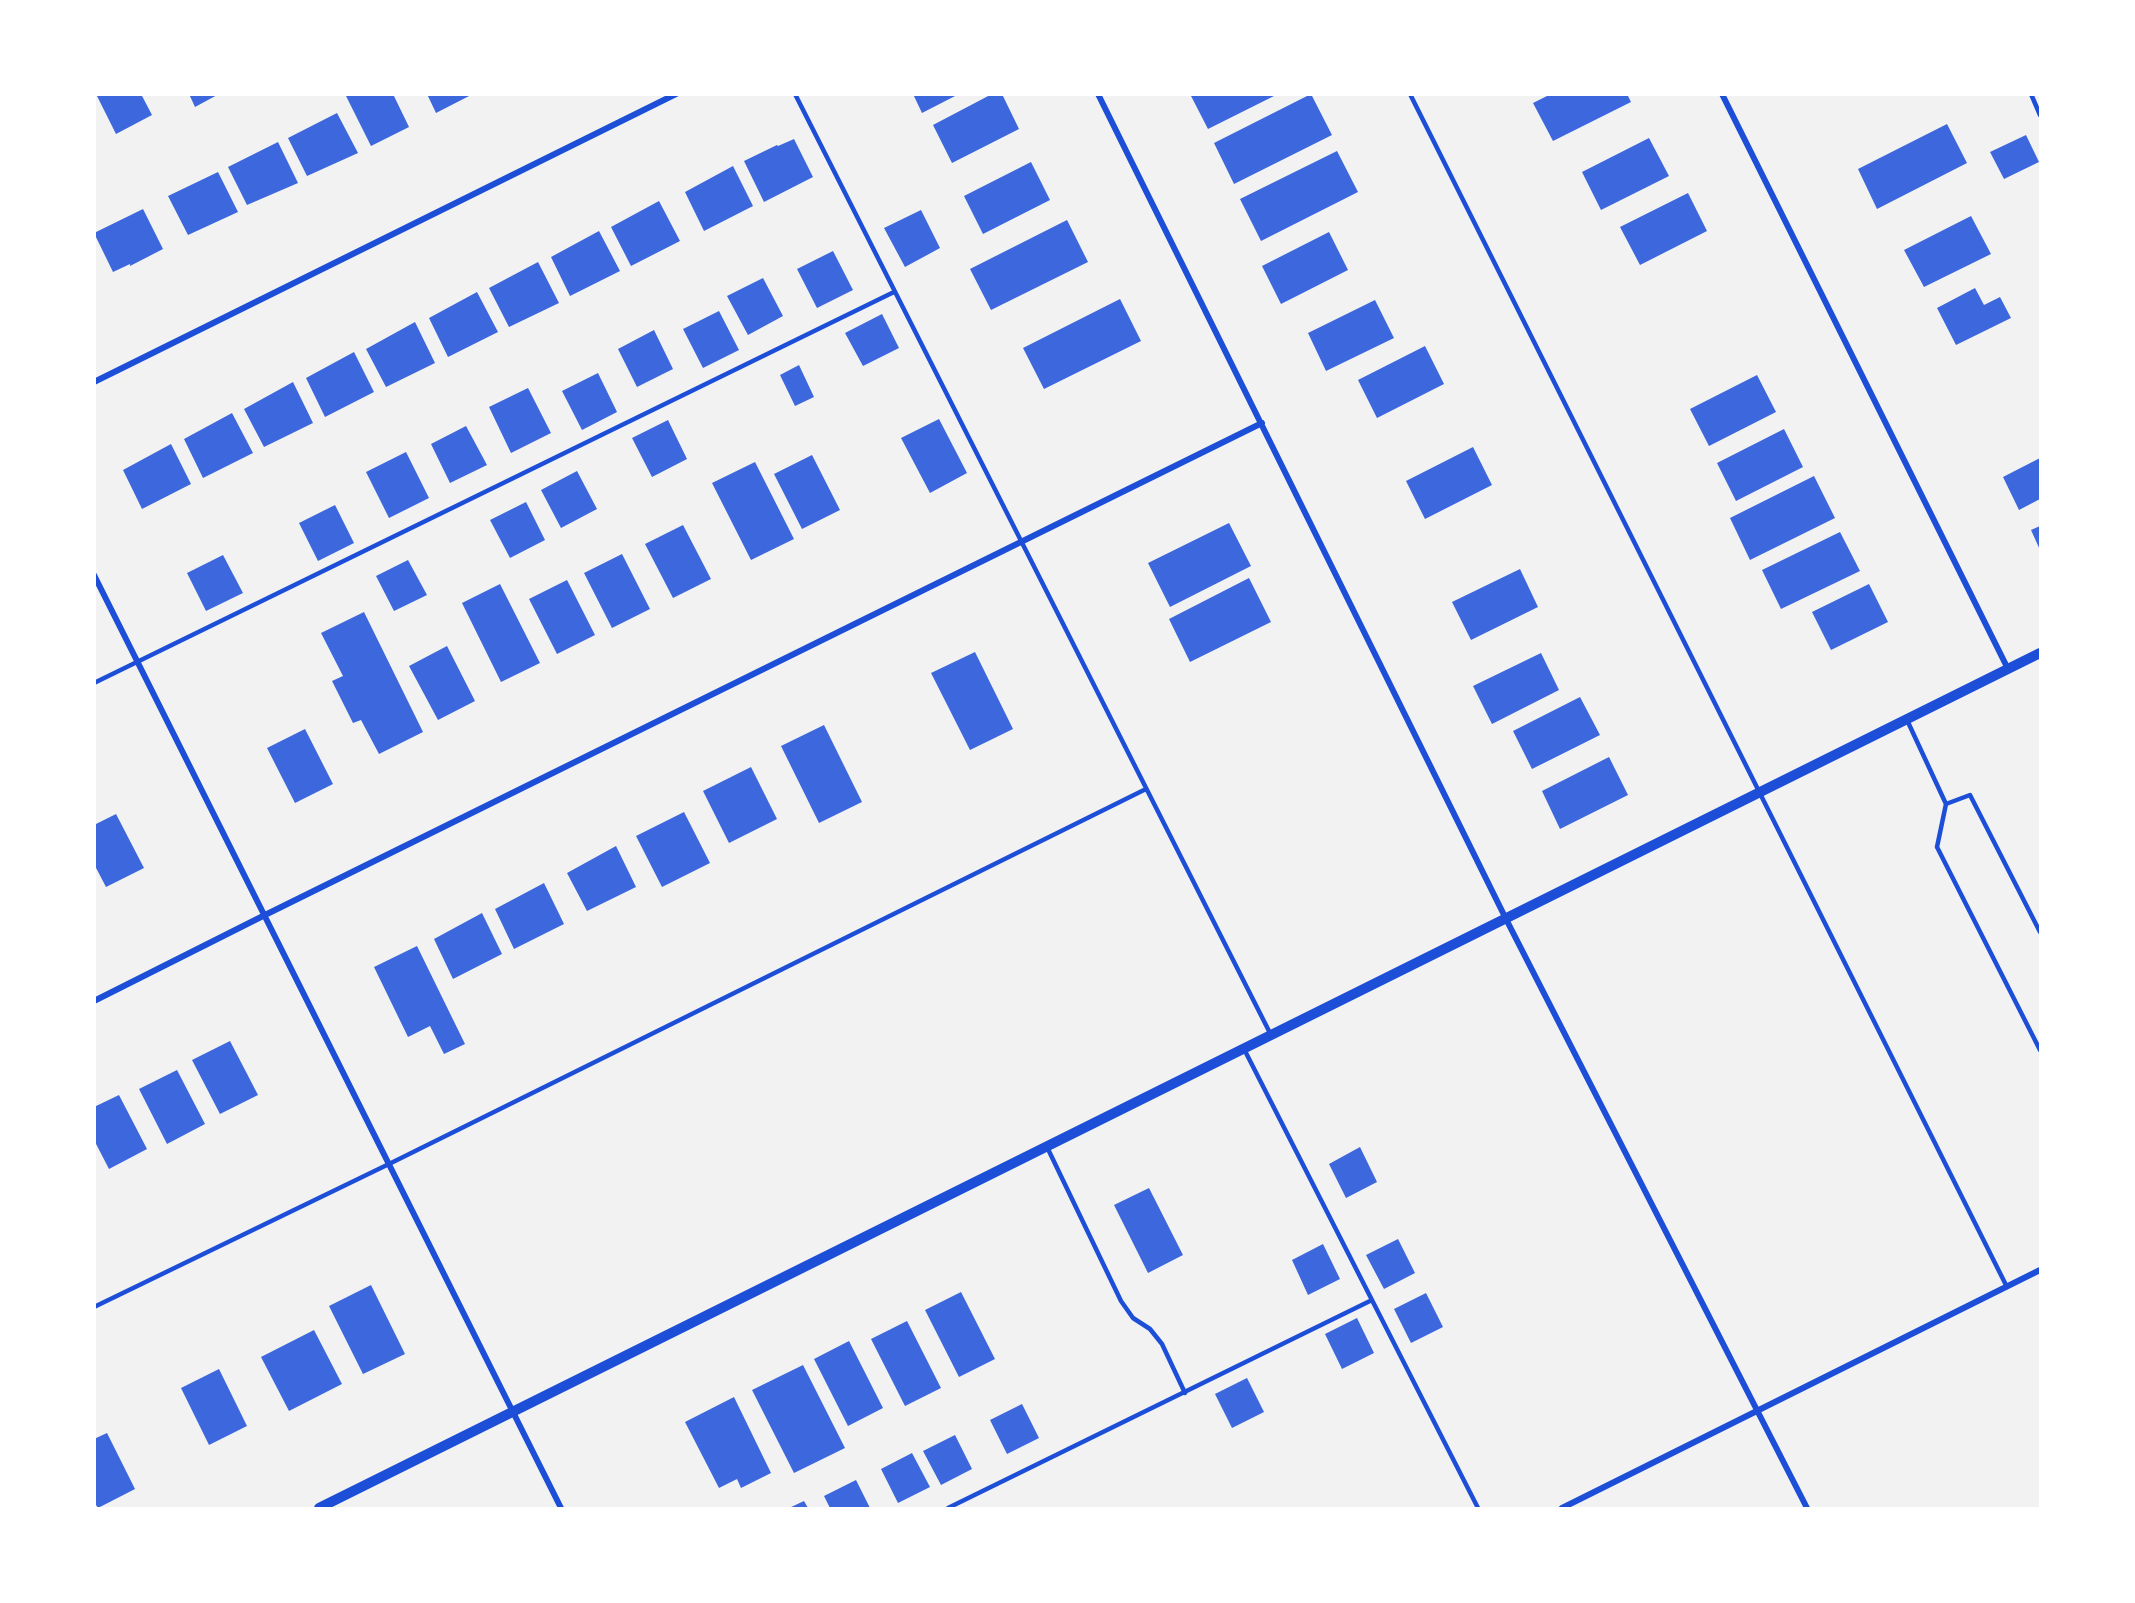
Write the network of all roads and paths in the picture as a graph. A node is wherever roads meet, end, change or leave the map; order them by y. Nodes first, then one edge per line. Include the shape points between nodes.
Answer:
1 (676, 94) edge
2 (795, 94) edge
3 (1098, 94) edge
4 (1410, 94) edge
5 (1722, 94) edge
6 (2031, 94) edge
7 (2040, 115) edge
8 (894, 292) junction
9 (94, 382) edge
10 (1262, 423) junction
11 (1022, 543) junction
12 (94, 575) edge
13 (2040, 653) edge
14 (138, 662) junction
15 (2008, 669) junction
16 (94, 683) edge
17 (1907, 720) junction
18 (1146, 789) junction
19 (1760, 792) junction
20 (1946, 804) junction
21 (265, 915) junction
22 (1506, 919) junction
23 (2040, 932) edge
24 (94, 1001) edge
25 (1271, 1035) junction
26 (1244, 1049) junction
27 (2040, 1050) edge
28 (1047, 1147) junction
29 (389, 1164) junction
30 (2040, 1272) edge
31 (2007, 1287) junction
32 (1372, 1300) junction
33 (94, 1307) edge
34 (1185, 1392) junction
35 (1758, 1411) junction
36 (513, 1412) junction
37 (319, 1509) edge
38 (561, 1509) edge
39 (948, 1509) edge
40 (1478, 1509) edge
41 (1562, 1509) edge
42 (1807, 1509) edge

1 - 9 street
2 - 8 lane
3 - 10 street
4 - 19 lane
5 - 15 street
6 - 7 lane
8 - 11 lane
8 - 14 lane
10 - 11 street
10 - 22 street
11 - 18 lane
11 - 21 street
12 - 14 street
13 - 15 street
14 - 16 lane
14 - 21 street
15 - 17 street
17 - 19 street
17 - 20 lane
18 - 25 lane
18 - 29 lane
19 - 22 street
19 - 31 lane
20 - 23 lane via 1970,795
20 - 27 lane via 1937,847
21 - 24 street
21 - 29 street
22 - 25 street
22 - 35 street
25 - 26 street
26 - 28 street
26 - 32 lane
28 - 34 lane via 1120,1301 1162,1344
28 - 36 street
29 - 33 lane
29 - 36 street
30 - 31 street
31 - 35 street
32 - 34 lane
32 - 40 lane
34 - 39 lane
35 - 41 street
35 - 42 street
36 - 37 street
36 - 38 street

